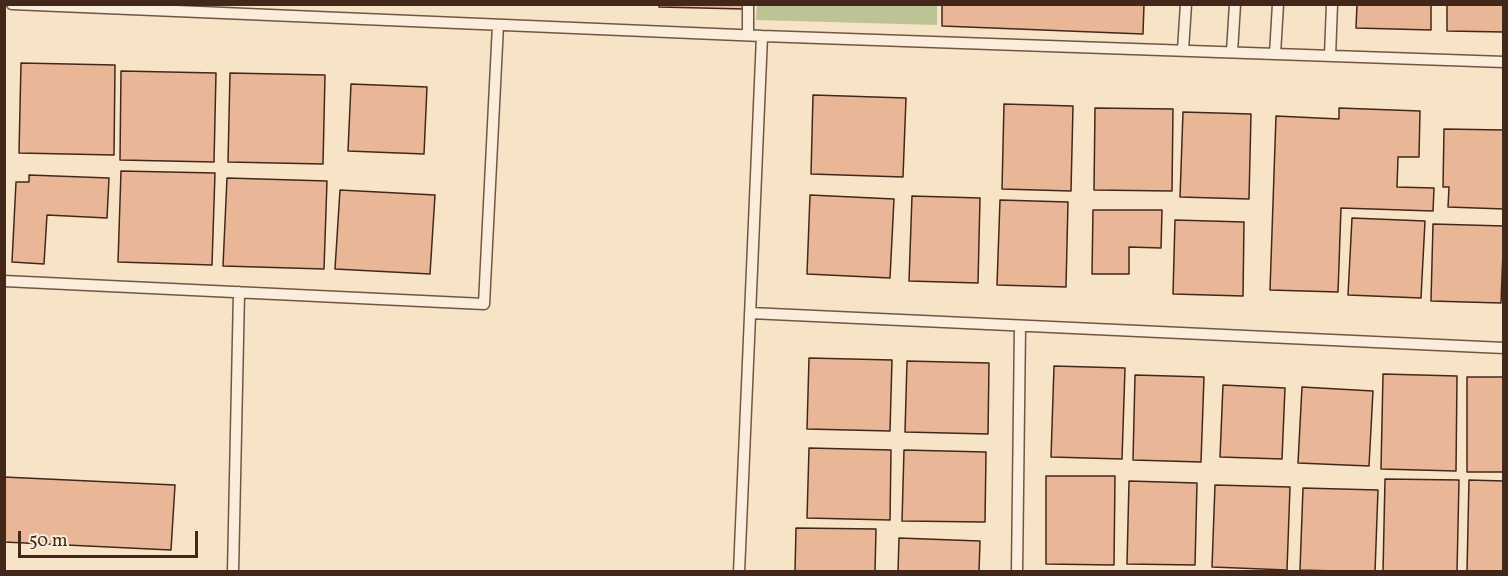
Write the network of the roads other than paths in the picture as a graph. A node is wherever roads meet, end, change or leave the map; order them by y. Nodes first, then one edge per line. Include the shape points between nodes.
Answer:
1 (12, 4) edge
2 (748, 4) edge
3 (1185, 4) edge
4 (1235, 4) edge
5 (1278, 4) edge
6 (1332, 4) edge
7 (498, 25) junction
8 (748, 35) junction
9 (762, 36) junction
10 (1183, 50) junction
11 (1232, 52) junction
12 (1275, 54) junction
13 (1330, 56) junction
14 (1503, 62) edge
15 (4, 281) edge
16 (239, 292) junction
17 (750, 313) junction
18 (1020, 326) junction
19 (1503, 348) edge
20 (233, 572) edge
21 (739, 572) edge
22 (1017, 572) edge

1 - 7 lane
2 - 8 lane
3 - 10 lane
4 - 11 lane
5 - 12 lane
6 - 13 lane
7 - 8 lane
7 - 16 lane via 484,304
8 - 9 lane
9 - 10 lane
9 - 17 lane
10 - 11 lane
11 - 12 lane
12 - 13 lane
13 - 14 lane
15 - 16 lane
16 - 20 lane
17 - 18 lane
17 - 21 lane
18 - 19 lane
18 - 22 lane

